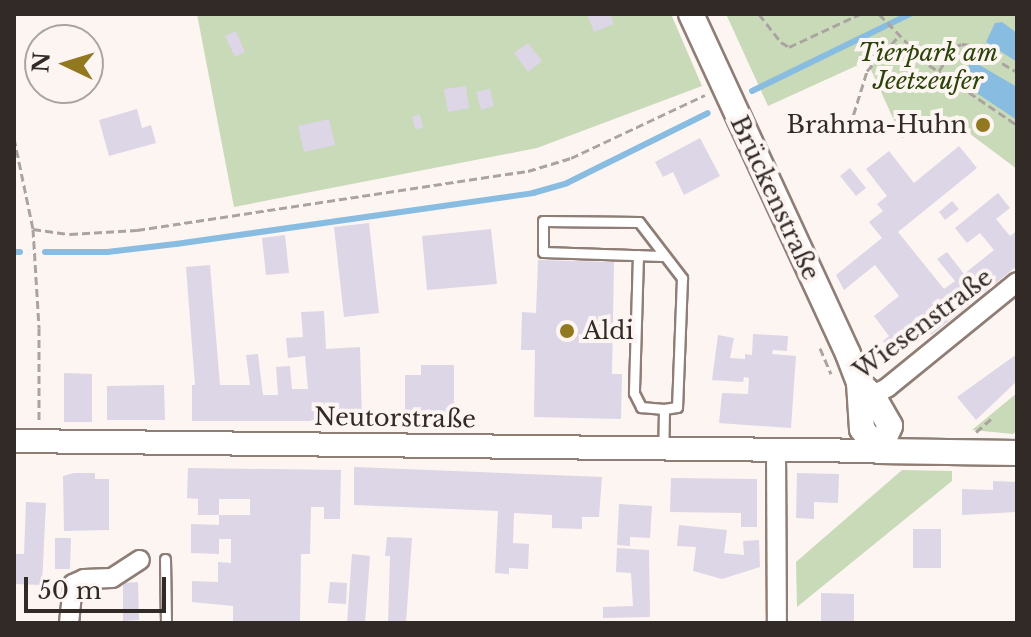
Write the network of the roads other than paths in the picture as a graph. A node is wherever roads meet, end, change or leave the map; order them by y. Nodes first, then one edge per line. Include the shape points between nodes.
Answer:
1 (691, 14) edge
2 (638, 255) junction
3 (662, 256) junction
4 (1017, 282) edge
5 (864, 394) junction
6 (664, 409) junction
7 (14, 441) edge
8 (663, 448) junction
9 (776, 450) junction
10 (879, 451) junction
11 (1017, 453) edge
12 (165, 559) dead end
13 (140, 560) dead end
14 (69, 623) edge
15 (166, 623) edge
16 (777, 623) edge

1 - 5 main road, Brückenstraße
2 - 3 lane
2 - 3 lane via 543,252 543,221 639,222
2 - 6 lane via 634,393 641,407
3 - 6 lane via 682,278 677,407
4 - 5 street, Wiesenstraße
5 - 10 main road, Brückenstraße via 890,426
6 - 8 lane
7 - 8 street, Neutorstraße
8 - 9 street, Neutorstraße
9 - 10 street, Neutorstraße
9 - 16 street
10 - 11 main road
12 - 15 lane
13 - 14 street via 112,578 73,584

